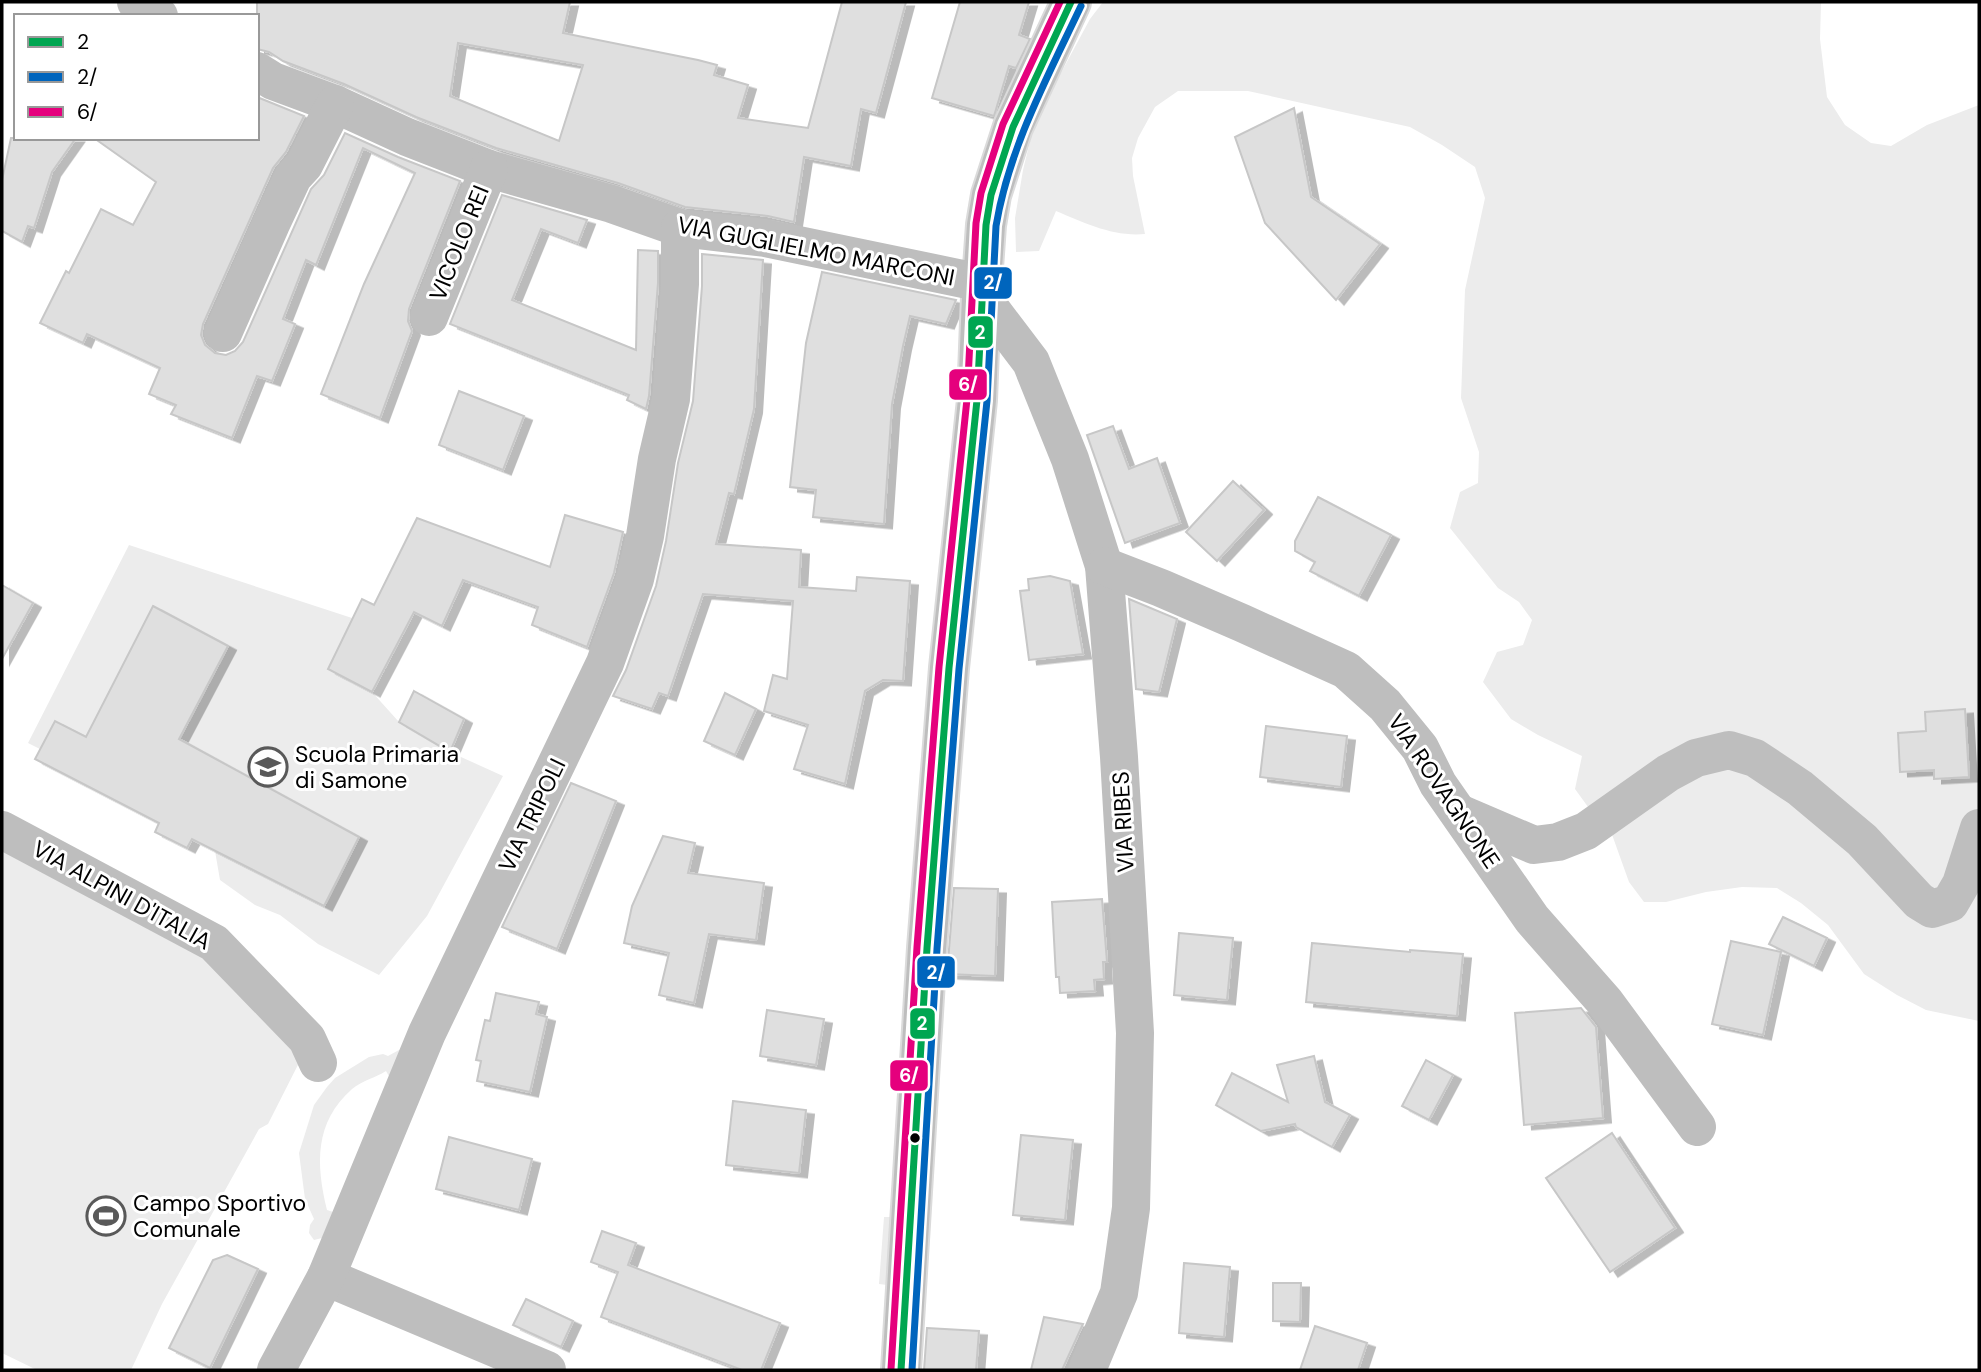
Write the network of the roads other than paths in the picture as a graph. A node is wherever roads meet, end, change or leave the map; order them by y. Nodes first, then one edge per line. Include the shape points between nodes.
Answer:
1 (136, 2) edge
2 (1071, 2) edge
3 (156, 14) edge
4 (259, 72) edge
5 (335, 104) junction
6 (489, 169) junction
7 (680, 228) junction
8 (981, 289) junction
9 (429, 317) dead end
10 (223, 333) dead end
11 (1104, 566) junction
12 (1459, 813) junction
13 (1979, 828) edge
14 (2, 830) edge
15 (318, 1063) dead end
16 (1697, 1126) dead end
17 (326, 1277) junction
18 (276, 1370) edge
19 (547, 1370) edge
20 (901, 1370) edge
21 (1087, 1370) edge

1 - 3 street
2 - 8 street via 1013,127 991,195
4 - 5 street, VIA GUGLIELMO MARCONI
5 - 6 street, VIA GUGLIELMO MARCONI
5 - 10 street via 304,166 293,177
6 - 7 street, VIA GUGLIELMO MARCONI
6 - 9 street, VICOLO REI
7 - 8 street, VIA GUGLIELMO MARCONI via 765,238
7 - 17 street, VIA TRIPOLI via 671,399 635,579 605,663 427,1033
8 - 11 street, VIA RIBES via 1031,362 1070,459
8 - 20 street via 977,400 949,668 927,948
11 - 12 street, VIA ROVAGNONE via 1346,670 1385,705 1420,748 1438,785
11 - 21 street, VIA RIBES via 1135,1033 1132,1195 1119,1293
12 - 13 street via 1534,845 1558,842 1586,831 1696,758 1730,750 1755,758 1800,788 1862,839 1919,901 1932,909 1950,903
12 - 16 street, VIA ROVAGNONE via 1532,919 1605,1002
14 - 15 street, VIA ALPINI D'ITALIA via 214,943 307,1039
17 - 18 street, VIA TRIPOLI
17 - 19 street

